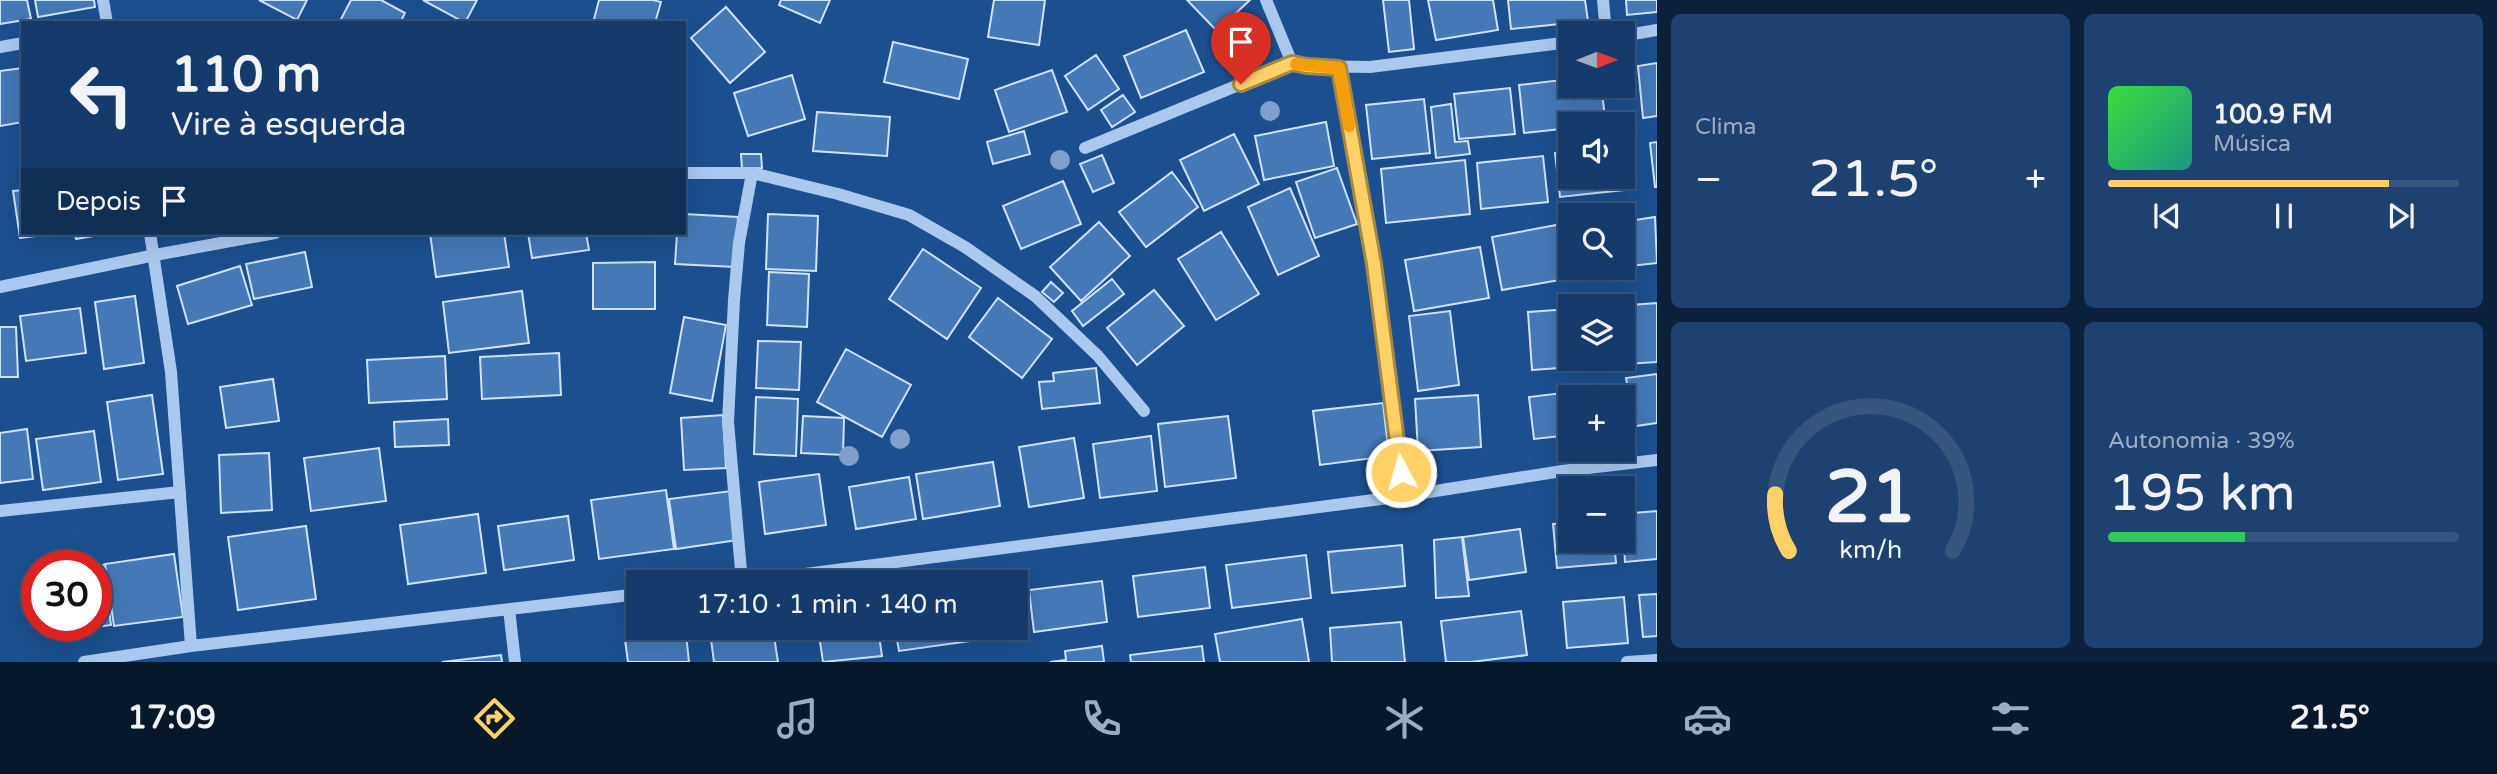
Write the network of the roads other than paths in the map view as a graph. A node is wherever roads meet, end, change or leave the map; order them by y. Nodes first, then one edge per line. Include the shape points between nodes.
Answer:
1 (103, 0) edge
2 (1266, 0) edge
3 (1603, 0) edge
4 (107, 21) edge
5 (1605, 21) edge
6 (1657, 30) edge
7 (1635, 34) edge
8 (21, 43) edge
9 (1558, 44) edge
10 (0, 47) edge
11 (1292, 63) junction
12 (1339, 68) junction
13 (1085, 148) dead end
14 (686, 173) edge
15 (752, 173) junction
16 (150, 235) edge
17 (264, 235) edge
18 (155, 255) junction
19 (0, 287) edge
20 (1144, 411) dead end
21 (1657, 460) edge
22 (180, 492) junction
23 (1404, 496) junction
24 (0, 511) edge
25 (741, 570) edge
26 (834, 570) edge
27 (626, 596) edge
28 (509, 609) junction
29 (191, 646) junction
30 (1657, 660) edge
31 (84, 662) edge
32 (515, 662) edge
33 (1627, 662) edge

1 - 4 street
2 - 11 street
3 - 5 street
6 - 7 street
8 - 10 street
9 - 12 street
11 - 12 street
11 - 13 street
12 - 23 street via 1374,264
14 - 15 street
15 - 20 street via 909,215 965,247 1035,296 1098,356
15 - 25 street via 739,243 729,422
16 - 18 street
17 - 18 street
18 - 19 street
18 - 22 street via 171,372
21 - 23 street
22 - 24 street
22 - 29 street
23 - 26 street
27 - 28 street
28 - 29 street
28 - 32 street
29 - 31 street
30 - 33 street

